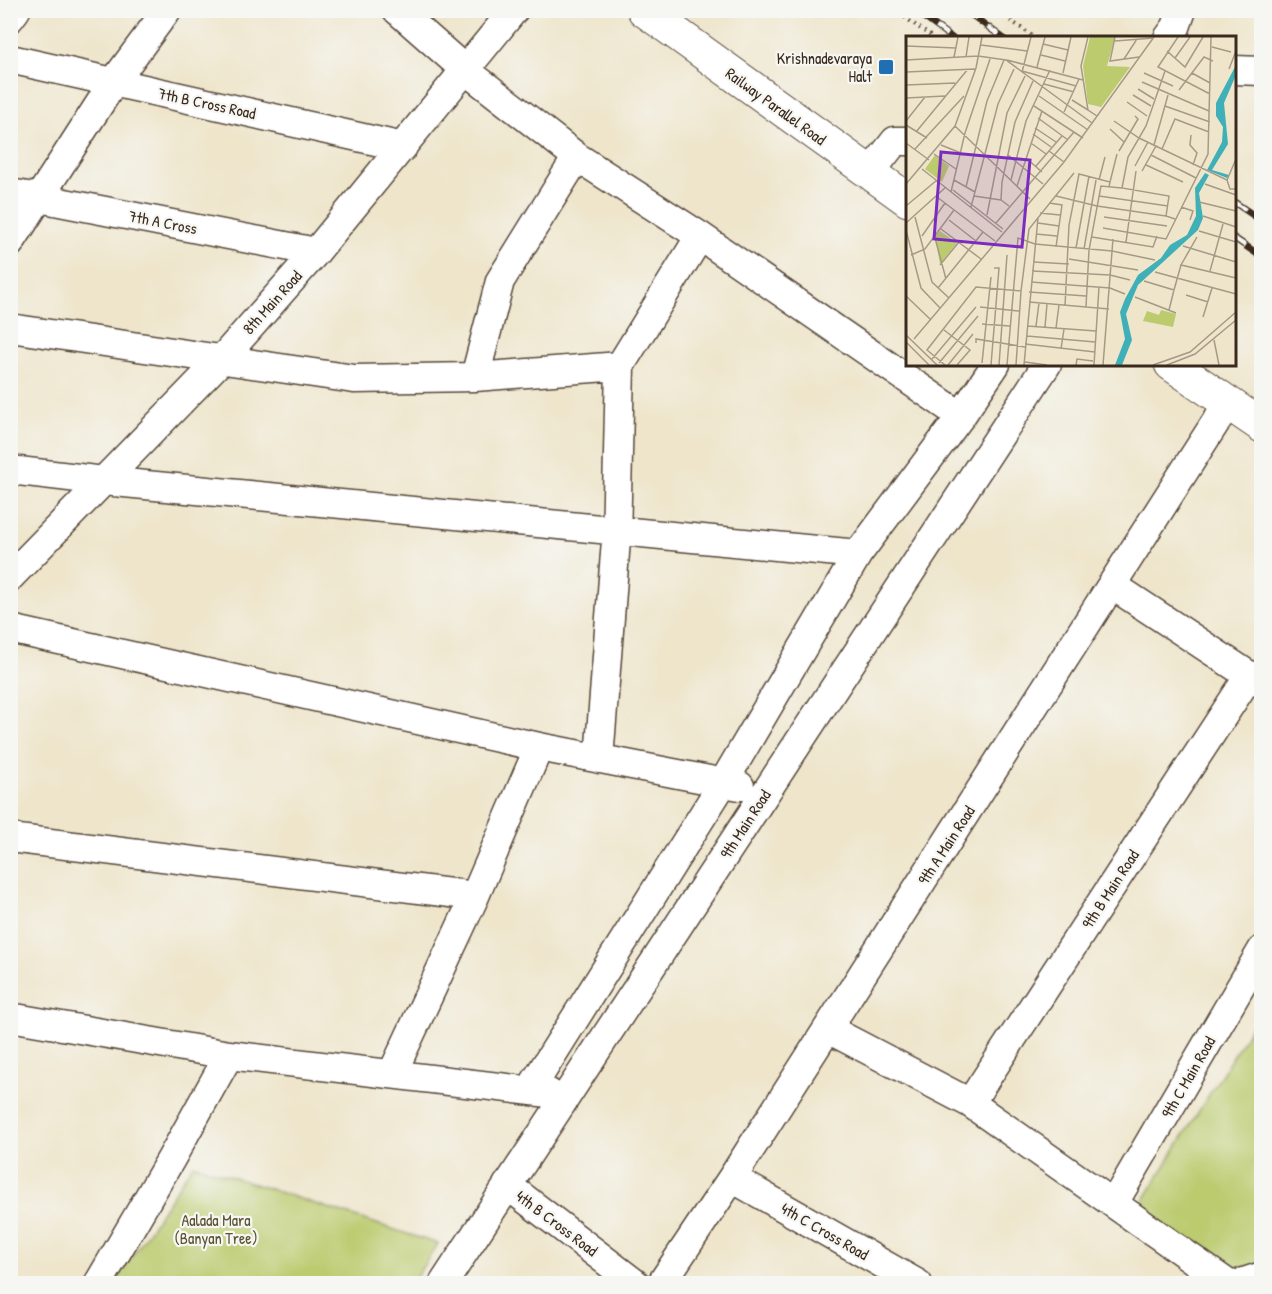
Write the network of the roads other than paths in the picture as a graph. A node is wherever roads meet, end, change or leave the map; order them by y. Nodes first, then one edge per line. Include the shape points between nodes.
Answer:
1 (16, 10) edge
2 (167, 10) edge
3 (397, 10) edge
4 (514, 10) edge
5 (644, 10) edge
6 (1182, 10) edge
7 (10, 18) edge
8 (1169, 36) edge
9 (10, 59) edge
10 (464, 69) junction
11 (1236, 70) edge
12 (1262, 71) edge
13 (113, 83) junction
14 (906, 141) edge
15 (403, 147) junction
16 (577, 157) junction
17 (870, 174) junction
18 (10, 193) edge
19 (39, 198) junction
20 (906, 200) edge
21 (700, 236) junction
22 (10, 243) edge
23 (316, 252) junction
24 (10, 328) edge
25 (221, 360) junction
26 (620, 366) junction
27 (995, 366) edge
28 (1046, 366) edge
29 (1174, 366) edge
30 (475, 377) junction
31 (1228, 404) junction
32 (961, 416) junction
33 (1262, 426) edge
34 (10, 470) edge
35 (104, 482) junction
36 (616, 531) junction
37 (858, 554) junction
38 (10, 577) edge
39 (1112, 585) junction
40 (10, 628) edge
41 (1255, 680) edge
42 (539, 747) junction
43 (599, 759) junction
44 (723, 783) junction
45 (766, 792) junction
46 (10, 838) edge
47 (475, 896) junction
48 (1262, 950) edge
49 (10, 1017) edge
50 (828, 1029) junction
51 (229, 1055) junction
52 (392, 1074) junction
53 (530, 1090) junction
54 (566, 1095) junction
55 (970, 1103) junction
56 (732, 1178) junction
57 (507, 1185) junction
58 (1114, 1203) junction
59 (1262, 1276) edge
60 (98, 1284) edge
61 (443, 1284) edge
62 (636, 1284) edge
63 (661, 1284) edge
64 (918, 1284) edge
65 (1228, 1284) edge
66 (1238, 1284) edge

1 - 7 street
2 - 13 street
3 - 10 street
4 - 10 street, 8th Main Road
5 - 17 street, Railway Parallel Road
6 - 8 street
9 - 13 street, 7th B Cross Road
10 - 15 street, 8th Main Road
10 - 16 street
11 - 12 street
13 - 15 street, 7th B Cross Road
13 - 19 street
14 - 17 street via 896,141
15 - 23 street, 8th Main Road
16 - 21 street
16 - 30 street via 500,281
17 - 20 street, Railway Parallel Road
18 - 19 street, 7th A Cross
19 - 22 street
19 - 23 street, 7th A Cross
21 - 26 street
21 - 32 street
23 - 25 street, 8th Main Road
24 - 25 street
25 - 30 street via 354,378
25 - 35 street, 8th Main Road
26 - 30 street
26 - 36 street
27 - 32 street
28 - 45 street, 9th Main Road
29 - 31 street
31 - 33 street
31 - 39 street, 9th A Main Road
32 - 37 street
34 - 35 street
35 - 36 street
35 - 38 street, 8th Main Road
36 - 37 street
36 - 43 street
37 - 44 street
39 - 41 street
39 - 50 street, 9th A Main Road
40 - 42 street
41 - 55 street, 9th B Main Road
42 - 43 street
42 - 47 street
43 - 44 street
44 - 45 street
44 - 53 street
45 - 54 street, 9th Main Road
46 - 47 street
47 - 52 street
48 - 58 street, 9th C Main Road
49 - 51 street
50 - 55 street
50 - 56 street, 9th A Main Road
51 - 52 street
51 - 60 street
52 - 53 street
53 - 54 street
54 - 57 street, 9th Main Road
55 - 58 street
56 - 63 street, 9th A Main Road
56 - 64 street, 4th C Cross Road
57 - 61 street, 9th Main Road
57 - 62 street, 4th B Cross Road
58 - 65 street
59 - 66 street

